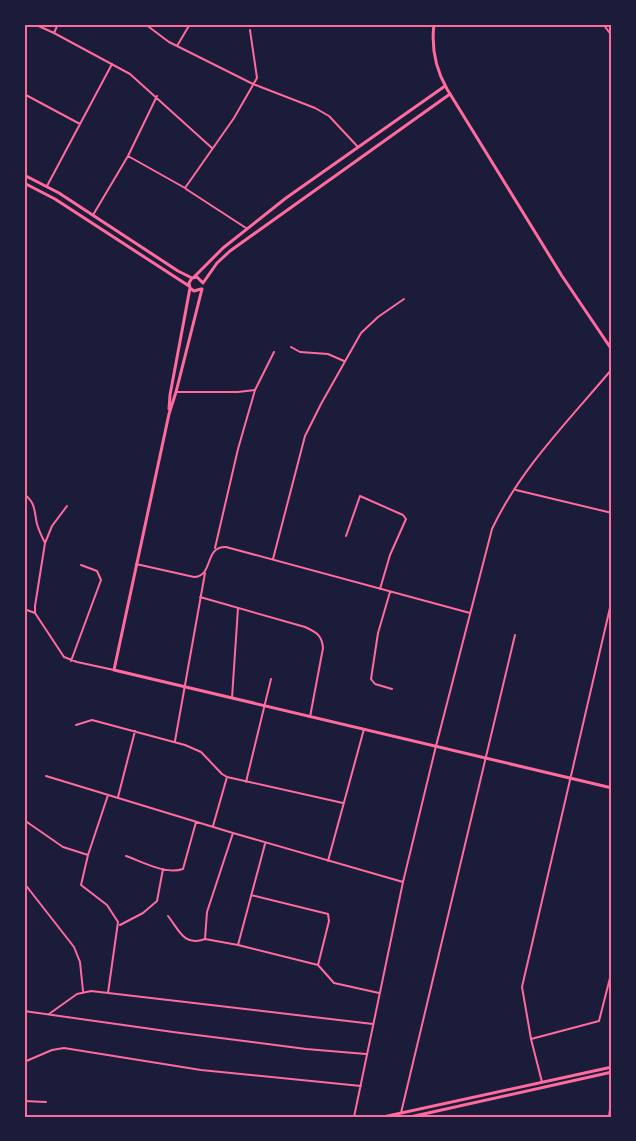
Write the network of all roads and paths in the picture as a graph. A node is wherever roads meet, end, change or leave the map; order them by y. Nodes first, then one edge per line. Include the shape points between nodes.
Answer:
1 (34, 24) edge
2 (58, 24) edge
3 (145, 24) edge
4 (190, 24) edge
5 (434, 24) edge
6 (603, 24) edge
7 (250, 30) dead end
8 (54, 33) junction
9 (612, 36) edge
10 (177, 46) junction
11 (112, 63) junction
12 (253, 84) junction
13 (445, 86) junction
14 (24, 94) edge
15 (450, 94) junction
16 (157, 96) junction
17 (80, 124) junction
18 (358, 147) junction
19 (212, 148) junction
20 (128, 156) junction
21 (24, 175) edge
22 (24, 183) edge
23 (47, 186) junction
24 (185, 188) junction
25 (93, 215) junction
26 (246, 228) junction
27 (193, 277) junction
28 (203, 283) junction
29 (190, 287) junction
30 (202, 289) junction
31 (404, 299) dead end
32 (291, 347) dead end
33 (612, 350) edge
34 (274, 352) dead end
35 (344, 361) junction
36 (612, 369) edge
37 (255, 390) junction
38 (176, 392) junction
39 (169, 414) junction
40 (515, 490) junction
41 (24, 494) edge
42 (67, 506) dead end
43 (612, 513) edge
44 (346, 536) dead end
45 (45, 543) junction
46 (215, 549) junction
47 (273, 559) junction
48 (136, 564) junction
49 (81, 565) dead end
50 (202, 577) junction
51 (380, 589) junction
52 (390, 592) junction
53 (200, 597) junction
54 (612, 599) edge
55 (238, 608) junction
56 (24, 609) edge
57 (35, 613) junction
58 (470, 613) junction
59 (515, 635) dead end
60 (72, 661) junction
61 (114, 670) junction
62 (271, 680) dead end
63 (183, 687) junction
64 (392, 689) dead end
65 (232, 698) junction
66 (264, 706) junction
67 (310, 717) junction
68 (76, 725) dead end
69 (364, 729) junction
70 (135, 731) junction
71 (175, 742) junction
72 (436, 746) junction
73 (485, 759) junction
74 (46, 776) dead end
75 (227, 777) junction
76 (569, 778) junction
77 (246, 782) junction
78 (612, 788) edge
79 (108, 795) junction
80 (118, 797) junction
81 (344, 803) junction
82 (24, 820) edge
83 (196, 822) junction
84 (213, 827) junction
85 (233, 833) junction
86 (265, 843) junction
87 (88, 855) junction
88 (126, 856) dead end
89 (328, 861) junction
90 (163, 869) junction
91 (403, 882) junction
92 (24, 883) edge
93 (251, 895) junction
94 (168, 916) dead end
95 (118, 926) junction
96 (205, 939) junction
97 (238, 945) junction
98 (318, 965) junction
99 (612, 970) edge
100 (83, 991) junction
101 (108, 993) junction
102 (380, 993) junction
103 (24, 1011) edge
104 (49, 1014) junction
105 (373, 1024) junction
106 (531, 1040) junction
107 (367, 1054) junction
108 (24, 1062) edge
109 (612, 1067) edge
110 (612, 1072) edge
111 (542, 1082) junction
112 (361, 1086) junction
113 (612, 1094) edge
114 (24, 1101) edge
115 (46, 1102) dead end
116 (401, 1113) junction
117 (354, 1117) edge
118 (383, 1117) edge
119 (410, 1117) edge
120 (609, 1117) edge

1 - 8 street
2 - 8 street
3 - 10 street
4 - 10 street
5 - 13 street via 435,63
6 - 9 street
7 - 12 street via 257,78
8 - 11 street
10 - 12 street
11 - 16 street
11 - 17 street
12 - 18 street via 329,116
12 - 19 street
13 - 15 street
13 - 18 street
14 - 17 street
15 - 28 street via 230,251
15 - 33 street
16 - 19 street
16 - 20 street
17 - 23 street
18 - 26 street
19 - 24 street
20 - 24 street
20 - 25 street
21 - 23 street
22 - 29 street
23 - 25 street
24 - 26 street
25 - 27 street
26 - 27 street
27 - 28 street
27 - 29 street
28 - 30 street
29 - 30 street
29 - 39 street
30 - 38 street
31 - 35 street via 361,333
32 - 35 street
34 - 37 street
35 - 47 street via 305,436
36 - 40 street
37 - 38 street
37 - 46 street
38 - 39 street
39 - 48 street
40 - 43 street
40 - 58 street via 492,529
41 - 45 street via 35,506
42 - 45 street
44 - 51 street via 360,496 406,519
45 - 57 street
46 - 47 street via 226,547
46 - 50 street
47 - 51 street
48 - 50 street
48 - 61 street
49 - 60 street via 97,571 101,580
50 - 53 street
51 - 52 street
52 - 58 street
52 - 64 street via 371,679
53 - 55 street
53 - 63 street
54 - 76 street
55 - 65 street
55 - 67 street via 319,634 323,648
56 - 57 street
57 - 60 street via 59,651
58 - 72 street
59 - 73 street
60 - 61 street
61 - 63 street
62 - 66 street
63 - 65 street
63 - 71 street
65 - 66 street
66 - 67 street
66 - 77 street
67 - 69 street
68 - 70 street via 92,720
69 - 72 street
69 - 81 street
70 - 71 street
70 - 80 street
71 - 75 street via 201,752
72 - 73 street
72 - 91 street
73 - 76 street
73 - 116 street
74 - 79 street
75 - 77 street
75 - 84 street
76 - 78 street
76 - 106 street via 522,987
77 - 81 street
79 - 80 street
79 - 87 street
80 - 83 street
81 - 89 street
82 - 87 street via 63,846
83 - 84 street
83 - 90 street via 183,869
84 - 85 street
85 - 86 street
85 - 96 street via 207,912
86 - 89 street
86 - 93 street
87 - 95 street via 81,885 107,905
88 - 90 street
89 - 91 street
90 - 95 street via 157,901
91 - 102 street
92 - 100 street via 74,947
93 - 97 street
93 - 98 street via 328,914
94 - 96 street via 189,941
95 - 101 street
96 - 97 street
97 - 98 street
98 - 102 street via 334,983
99 - 106 street via 598,1021
100 - 101 street
100 - 104 street
101 - 105 street
102 - 105 street
103 - 104 street
104 - 107 street
105 - 107 street
106 - 111 street
107 - 112 street
108 - 112 street via 64,1048 201,1070
109 - 111 street
110 - 119 street
111 - 116 street
112 - 117 street
113 - 120 street
114 - 115 street
116 - 118 street

